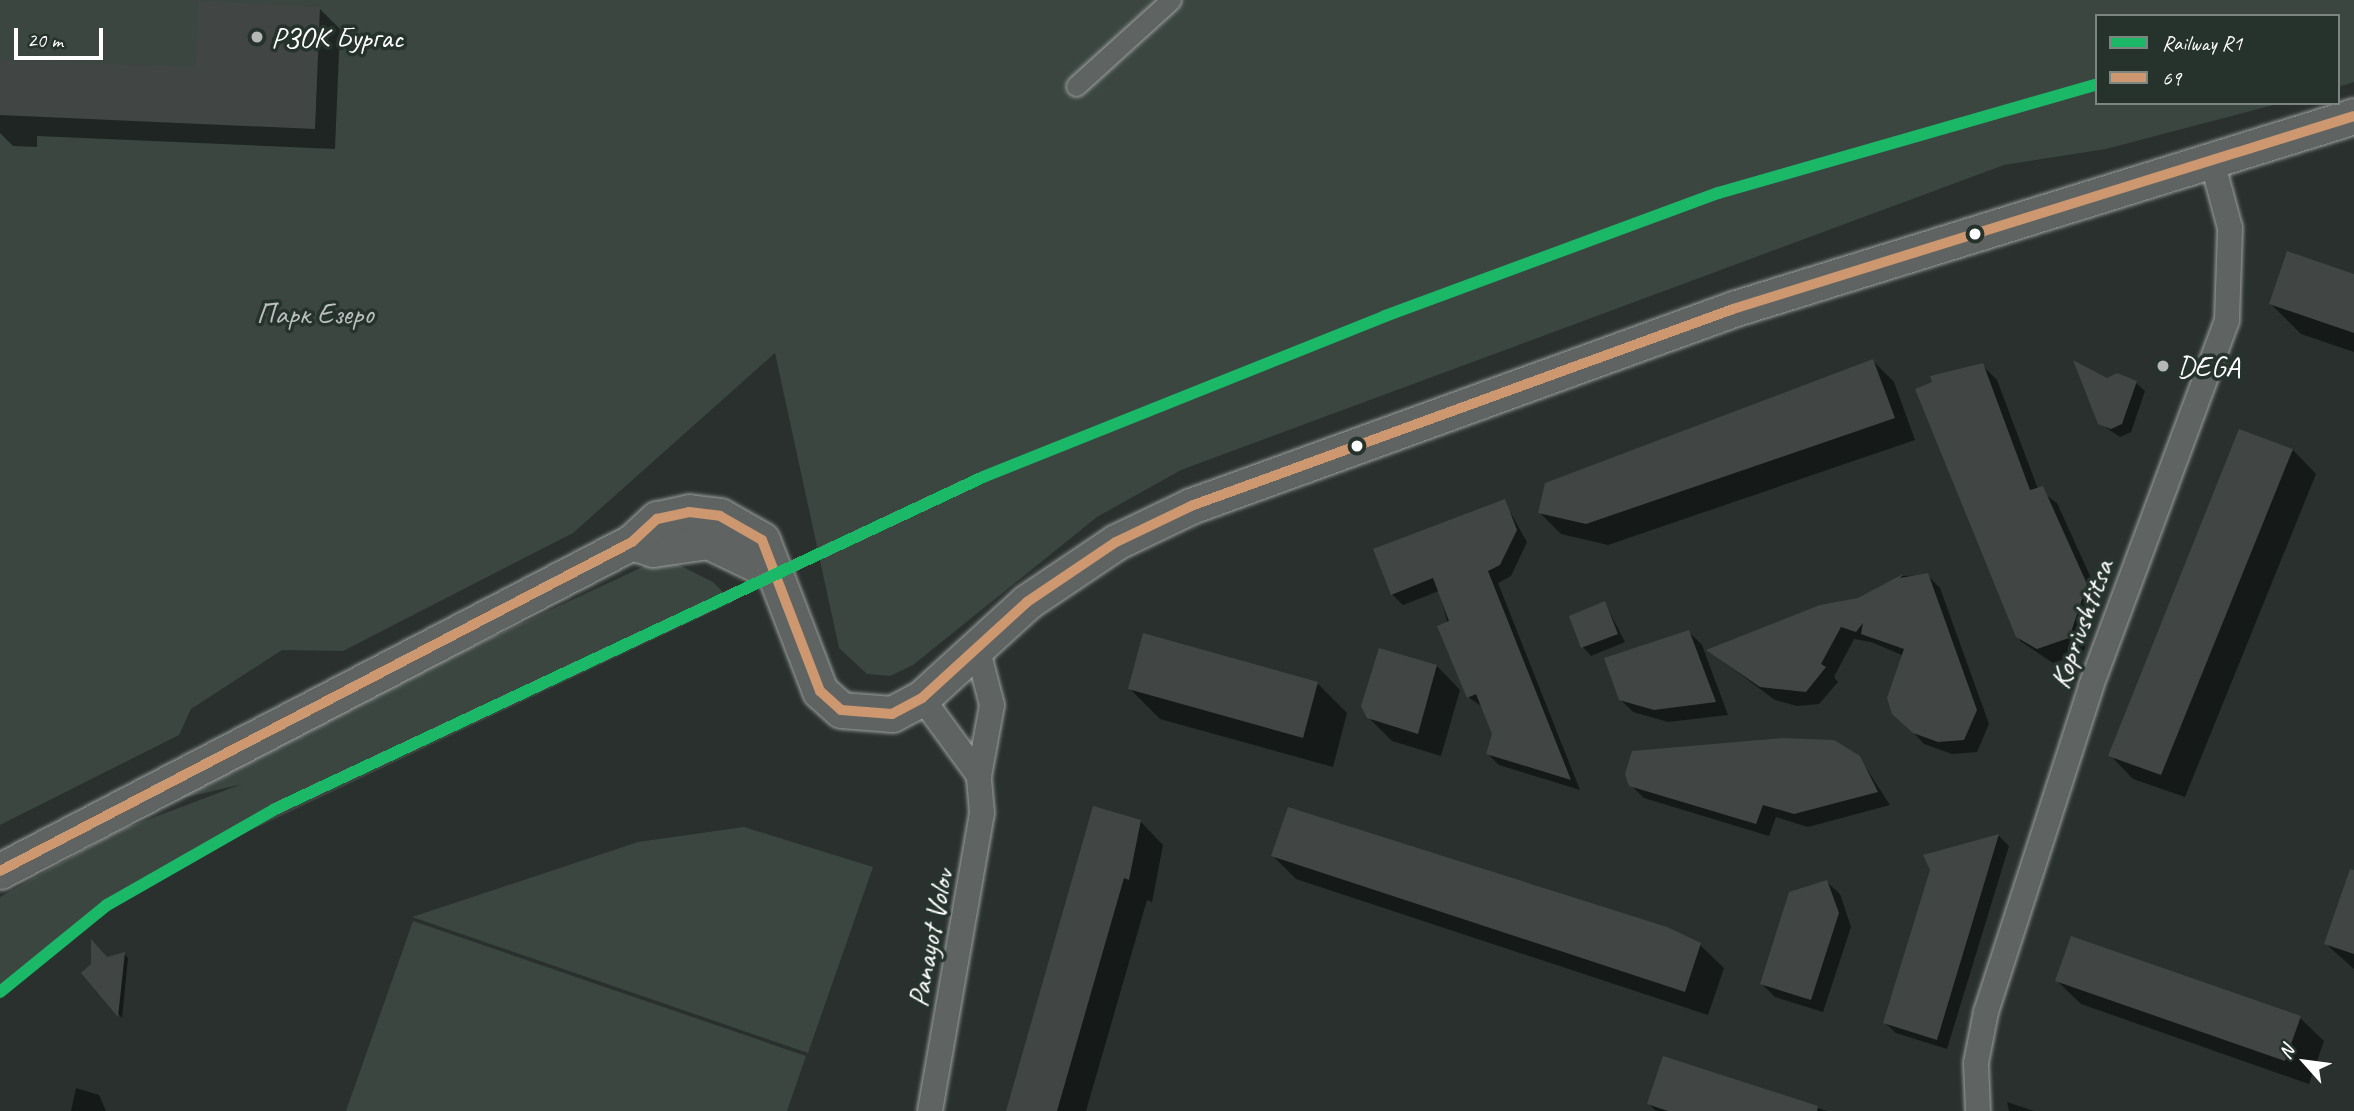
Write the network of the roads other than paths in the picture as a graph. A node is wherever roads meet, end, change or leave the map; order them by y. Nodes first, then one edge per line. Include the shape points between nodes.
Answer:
1 (1171, 0) edge
2 (1076, 86) dead end
3 (2354, 116) edge
4 (2212, 161) junction
5 (978, 651) junction
6 (922, 698) junction
7 (979, 776) junction
8 (0, 871) edge
9 (929, 1111) edge
10 (1978, 1111) edge

1 - 2 street
3 - 4 main road
4 - 5 main road via 1733,309 1191,506 1115,542 1038,594
4 - 10 street, Koprivshtitsa via 2230,228 2227,320 2091,686 1986,1012 1976,1063
5 - 6 main road
5 - 7 street, Panayot Volov via 992,705
6 - 7 street
6 - 8 main road via 892,714 841,710 820,691 775,573 708,541 653,549 632,542
7 - 9 street, Panayot Volov via 976,868

